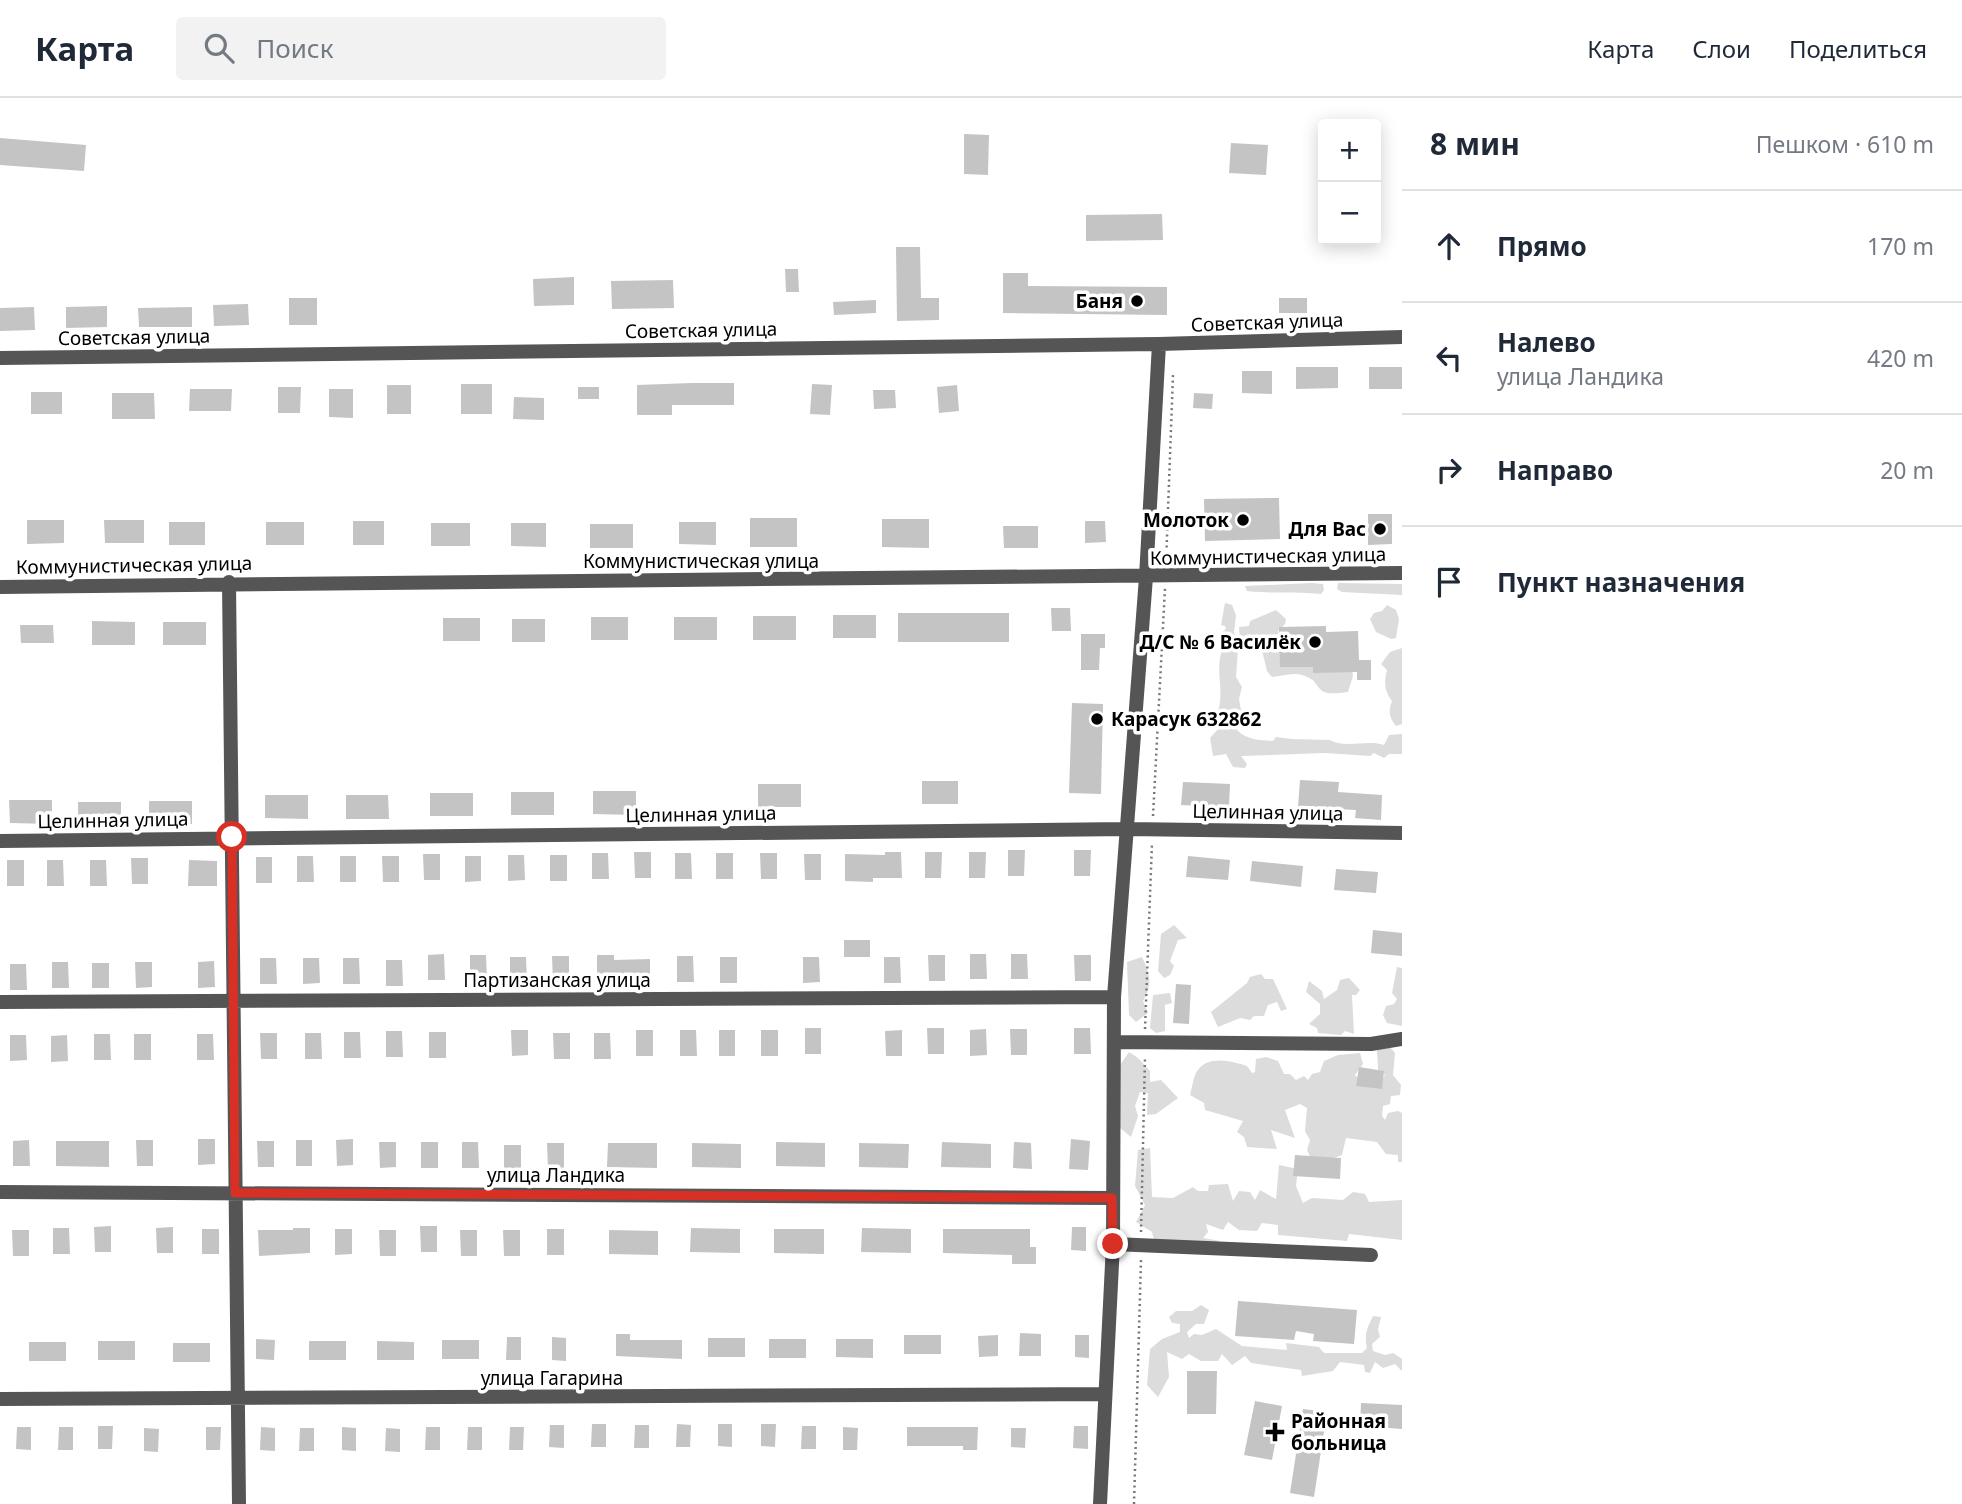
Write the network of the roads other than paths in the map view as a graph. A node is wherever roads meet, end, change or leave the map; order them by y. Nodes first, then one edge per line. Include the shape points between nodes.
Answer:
1 (1402, 337) edge
2 (1159, 344) junction
3 (0, 358) edge
4 (1402, 573) edge
5 (1146, 577) junction
6 (229, 582) junction
7 (0, 587) edge
8 (1128, 829) junction
9 (1402, 833) edge
10 (232, 837) junction
11 (0, 841) edge
12 (1114, 997) junction
13 (233, 1001) junction
14 (0, 1002) edge
15 (1402, 1039) edge
16 (1114, 1041) junction
17 (0, 1192) edge
18 (235, 1193) junction
19 (1112, 1198) junction
20 (1113, 1244) junction
21 (1371, 1255) dead end
22 (1104, 1394) junction
23 (237, 1398) junction
24 (0, 1399) edge
25 (239, 1504) edge
26 (1100, 1504) edge

1 - 2 street, Советская улица
2 - 3 street, Советская улица
2 - 5 street
4 - 5 street, Коммунистическая улица
5 - 6 street, Коммунистическая улица
5 - 8 street
6 - 7 street, Коммунистическая улица
6 - 10 street
8 - 9 street, Целинная улица
8 - 10 street, Целинная улица
8 - 12 street
10 - 11 street, Целинная улица
10 - 13 street
12 - 13 street, Партизанская улица
12 - 16 street
13 - 14 street, Партизанская улица
13 - 18 street
15 - 16 street via 1371,1044
16 - 19 street
17 - 18 street, улица Ландика
18 - 19 street, улица Ландика
18 - 23 street
19 - 20 street
20 - 21 street
20 - 22 street
22 - 23 street, улица Гагарина
22 - 26 street
23 - 24 street, улица Гагарина
23 - 25 street

